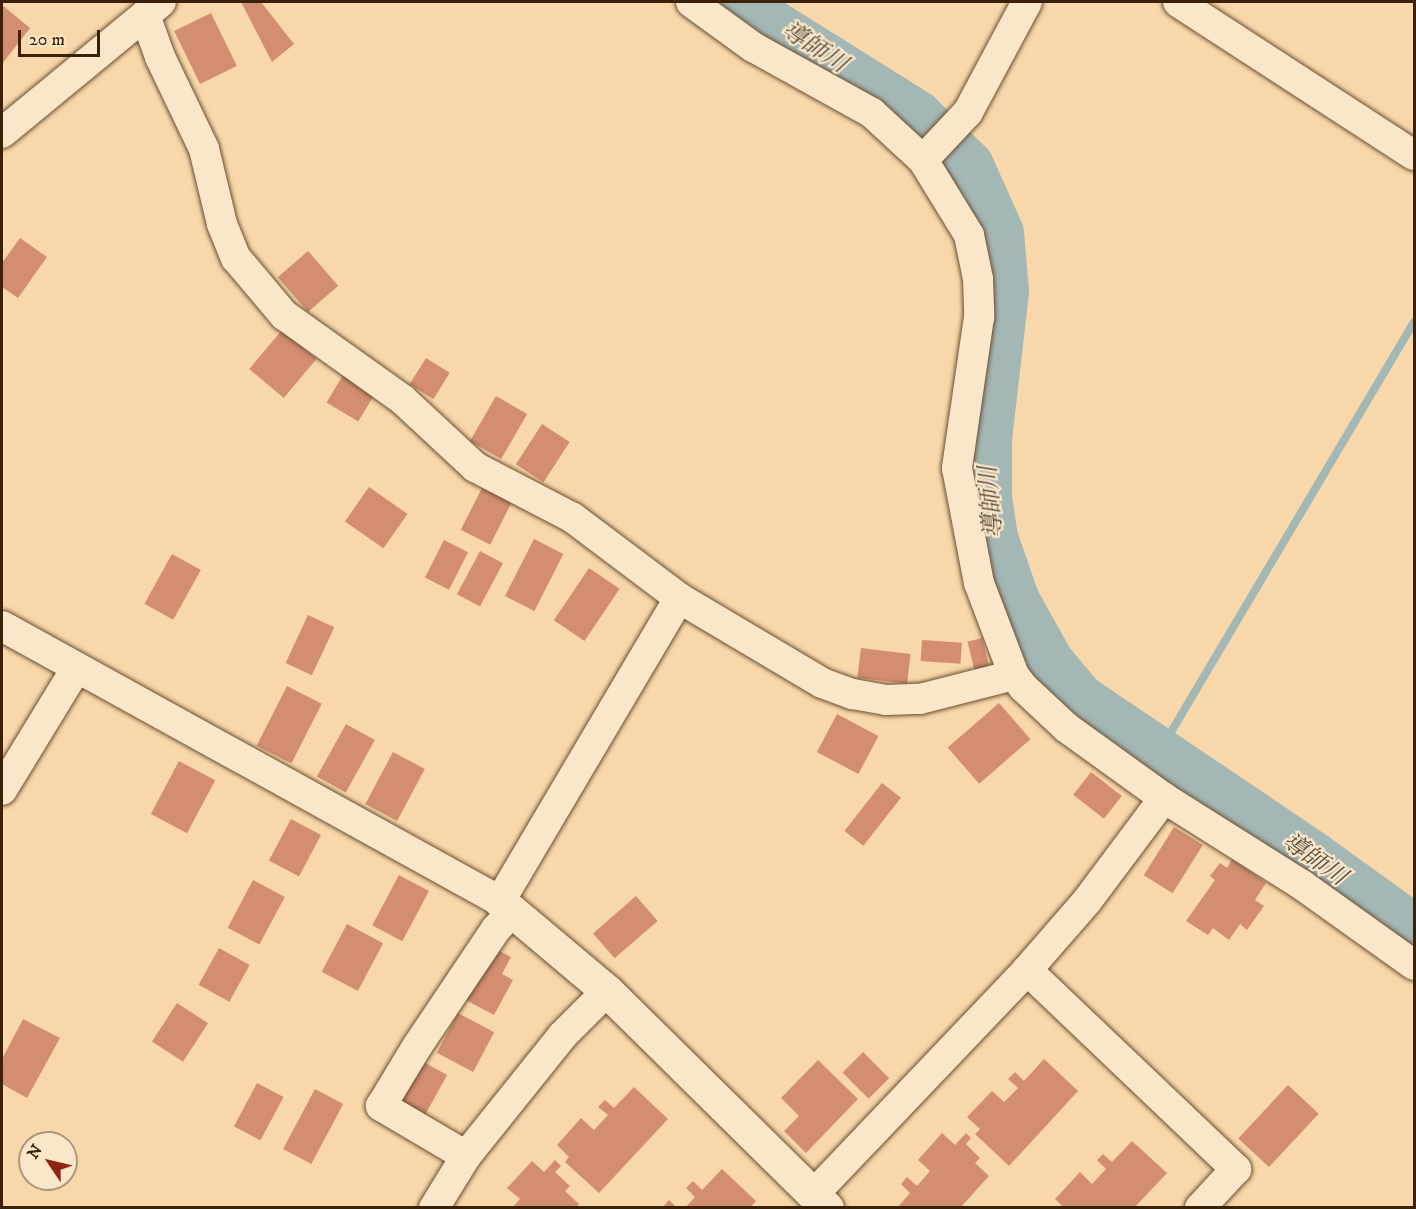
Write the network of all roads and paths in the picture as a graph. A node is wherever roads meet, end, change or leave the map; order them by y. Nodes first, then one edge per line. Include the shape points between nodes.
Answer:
1 (691, 2) edge
2 (1027, 2) edge
3 (1178, 2) edge
4 (153, 8) edge
5 (2, 133) edge
6 (1414, 155) edge
7 (923, 160) junction
8 (679, 598) junction
9 (2, 626) edge
10 (76, 669) junction
11 (1014, 675) junction
12 (2, 790) edge
13 (1164, 798) junction
14 (506, 907) junction
15 (1414, 965) edge
16 (1027, 970) junction
17 (607, 991) junction
18 (466, 1156) junction
19 (820, 1201) edge
20 (434, 1208) edge
21 (1200, 1208) edge

1 - 7 street via 753,47 872,113
2 - 7 street via 968,112
3 - 6 street
4 - 5 street
4 - 8 street via 160,57 204,149 222,224 236,258 284,315 403,400 475,467 573,518
7 - 11 street via 969,235 978,279 979,317 957,468 979,583
8 - 11 street via 822,683 853,694 886,700 920,699
8 - 14 street
9 - 10 street
10 - 12 street
10 - 14 street
11 - 13 street via 1067,728
13 - 15 street via 1302,885
13 - 16 street via 1087,901
14 - 17 street
14 - 18 street via 381,1106
16 - 19 street
16 - 21 street via 1236,1169
17 - 18 street via 561,1036
17 - 19 street
18 - 20 street

